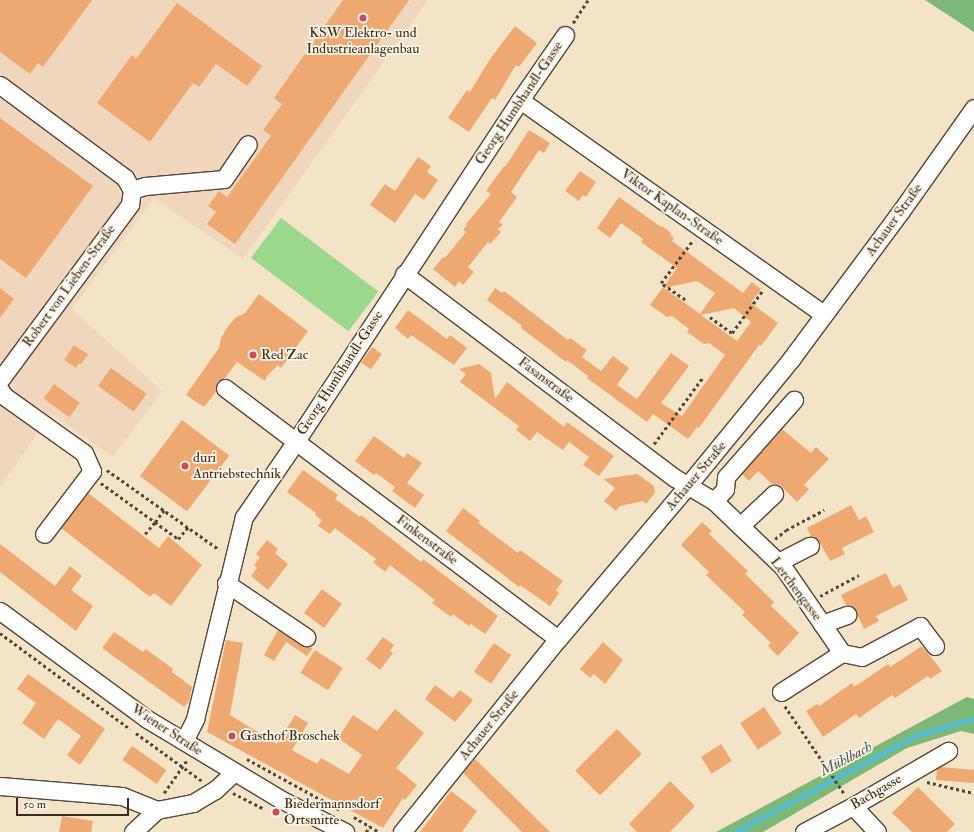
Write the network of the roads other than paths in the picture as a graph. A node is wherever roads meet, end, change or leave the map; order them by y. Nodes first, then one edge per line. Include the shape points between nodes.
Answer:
1 (565, 35) road end
2 (0, 85) edge
3 (520, 100) junction
4 (974, 108) edge
5 (248, 144) dead end
6 (132, 190) junction
7 (404, 274) junction
8 (823, 314) junction
9 (0, 380) edge
10 (225, 388) dead end
11 (0, 390) edge
12 (794, 400) dead end
13 (296, 441) junction
14 (688, 485) junction
15 (774, 494) dead end
16 (714, 501) junction
17 (740, 526) junction
18 (44, 534) dead end
19 (810, 546) dead end
20 (778, 562) junction
21 (226, 583) junction
22 (0, 611) edge
23 (847, 615) dead end
24 (822, 624) junction
25 (306, 637) dead end
26 (558, 639) junction
27 (935, 646) dead end
28 (842, 653) junction
29 (781, 692) road end
30 (184, 741) junction
31 (948, 751) dead end
32 (234, 772) junction
33 (0, 786) edge
34 (853, 806) junction
35 (157, 810) junction
36 (133, 832) edge
37 (345, 832) edge
38 (402, 832) edge
39 (804, 832) edge
40 (877, 832) edge

1 - 3 street, Georg Humbhandl-Gasse
2 - 6 street via 125,178
3 - 7 street, Georg Humbhandl-Gasse
3 - 8 street, Viktor Kaplan-Straße
4 - 8 street, Achauer Straße via 901,211
5 - 6 street via 224,179 145,186
6 - 9 street, Robert von Lieben-Straße via 130,204
7 - 13 street, Georg Humbhandl-Gasse
7 - 14 street, Fasanstraße
8 - 14 street, Achauer Straße via 791,359
10 - 13 street, Finkenstraße
11 - 18 street via 4,396 84,453 92,471 96,470
12 - 16 street via 726,477 725,489
13 - 21 street, Georg Humbhandl-Gasse via 244,517
13 - 26 street, Finkenstraße
14 - 16 street, Lerchengasse
14 - 26 street, Achauer Straße
15 - 17 street
16 - 17 street, Lerchengasse
17 - 20 street, Lerchengasse
19 - 20 street
20 - 24 street, Lerchengasse
21 - 25 street
21 - 30 street, Georg Humbhandl-Gasse via 195,719
22 - 30 street, Wiener Straße via 147,719
23 - 24 street
24 - 28 street, Lerchengasse
26 - 38 street, Achauer Straße
27 - 28 street via 920,626 862,657
28 - 29 street
30 - 32 street, Wiener Straße
31 - 34 street, Bachgasse
32 - 35 street via 215,790 193,803
32 - 37 street, Wiener Straße
33 - 35 street via 122,796
34 - 39 street, Bachgasse
34 - 40 street
35 - 36 street

